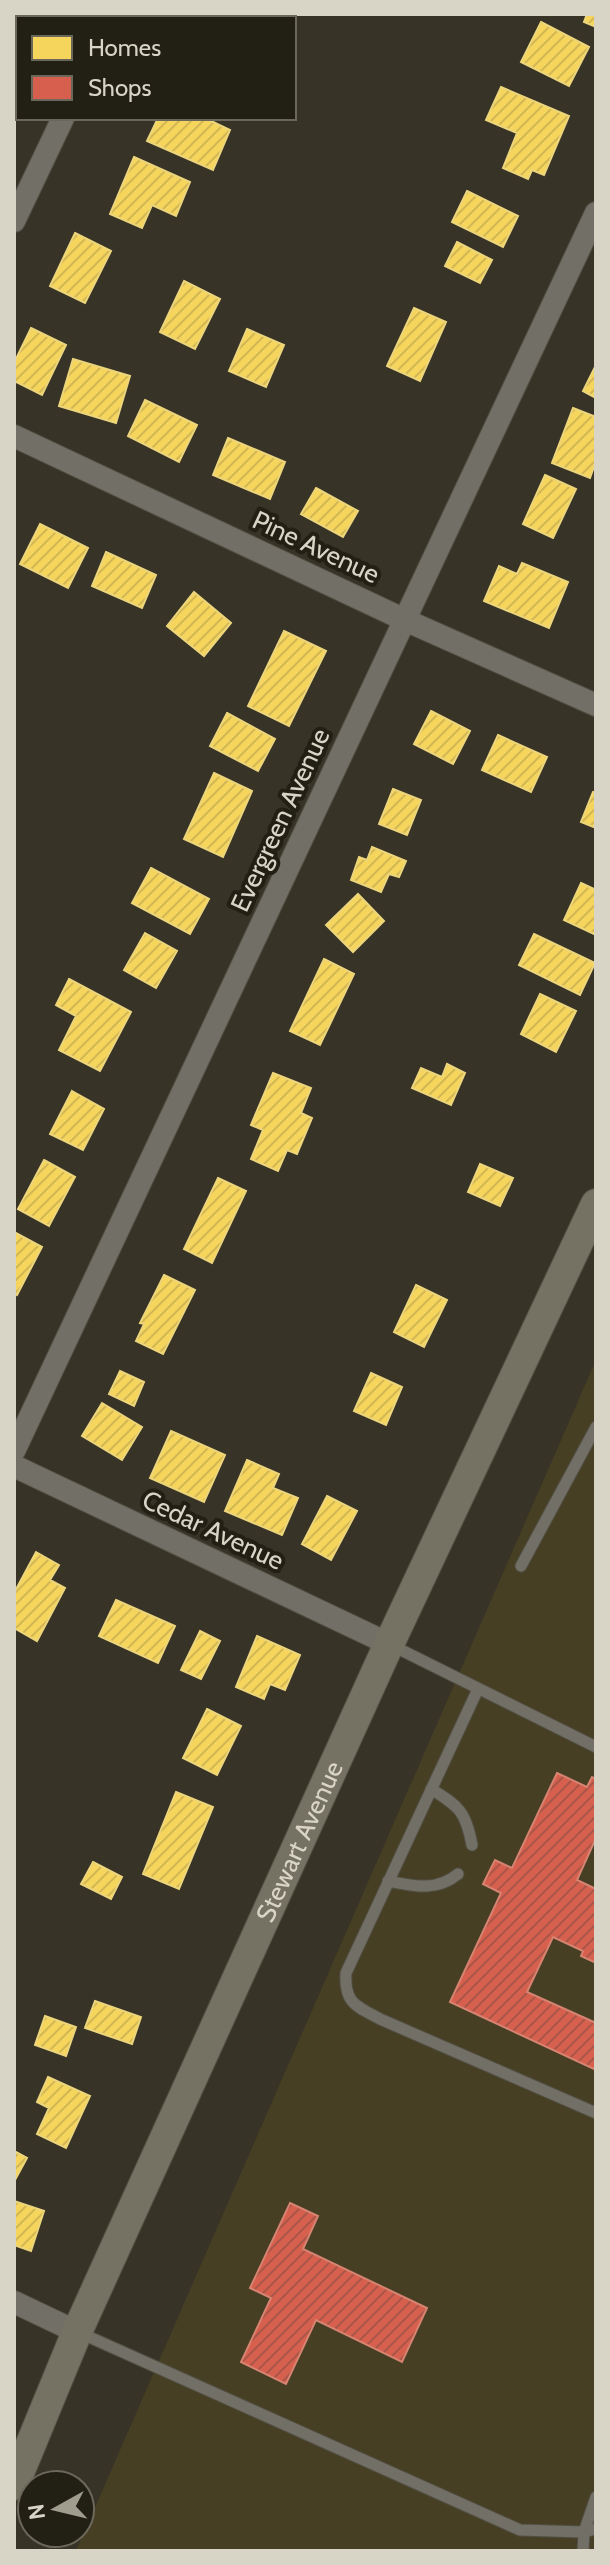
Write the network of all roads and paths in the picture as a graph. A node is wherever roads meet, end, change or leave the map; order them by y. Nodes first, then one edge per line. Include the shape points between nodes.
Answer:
1 (62, 120) edge
2 (596, 213) edge
3 (14, 221) edge
4 (14, 436) edge
5 (405, 620) junction
6 (596, 705) edge
7 (596, 1204) edge
8 (596, 1427) edge
9 (14, 1451) edge
10 (14, 1466) edge
11 (521, 1566) dead end
12 (389, 1644) junction
13 (478, 1689) junction
14 (596, 1747) edge
15 (431, 1789) junction
16 (472, 1845) dead end
17 (458, 1874) dead end
18 (388, 1881) junction
19 (596, 2113) edge
20 (14, 2302) edge
21 (77, 2332) junction
22 (14, 2485) edge
23 (596, 2497) edge
24 (590, 2531) edge
25 (583, 2551) edge

1 - 3 street
2 - 5 street, Evergreen Avenue
4 - 5 street, Pine Avenue
5 - 6 street, Pine Avenue
5 - 9 street, Evergreen Avenue
7 - 12 main road, Stewart Avenue
8 - 11 lane
10 - 12 street, Cedar Avenue
12 - 13 lane
12 - 21 main road, Stewart Avenue
13 - 14 lane
13 - 15 lane
15 - 16 lane via 464,1814
15 - 18 lane
17 - 18 lane via 427,1887
18 - 19 lane via 346,1973 345,1987 355,2006
20 - 21 street
21 - 22 main road, Stewart Avenue
21 - 24 lane via 520,2530
23 - 24 lane
24 - 25 lane

